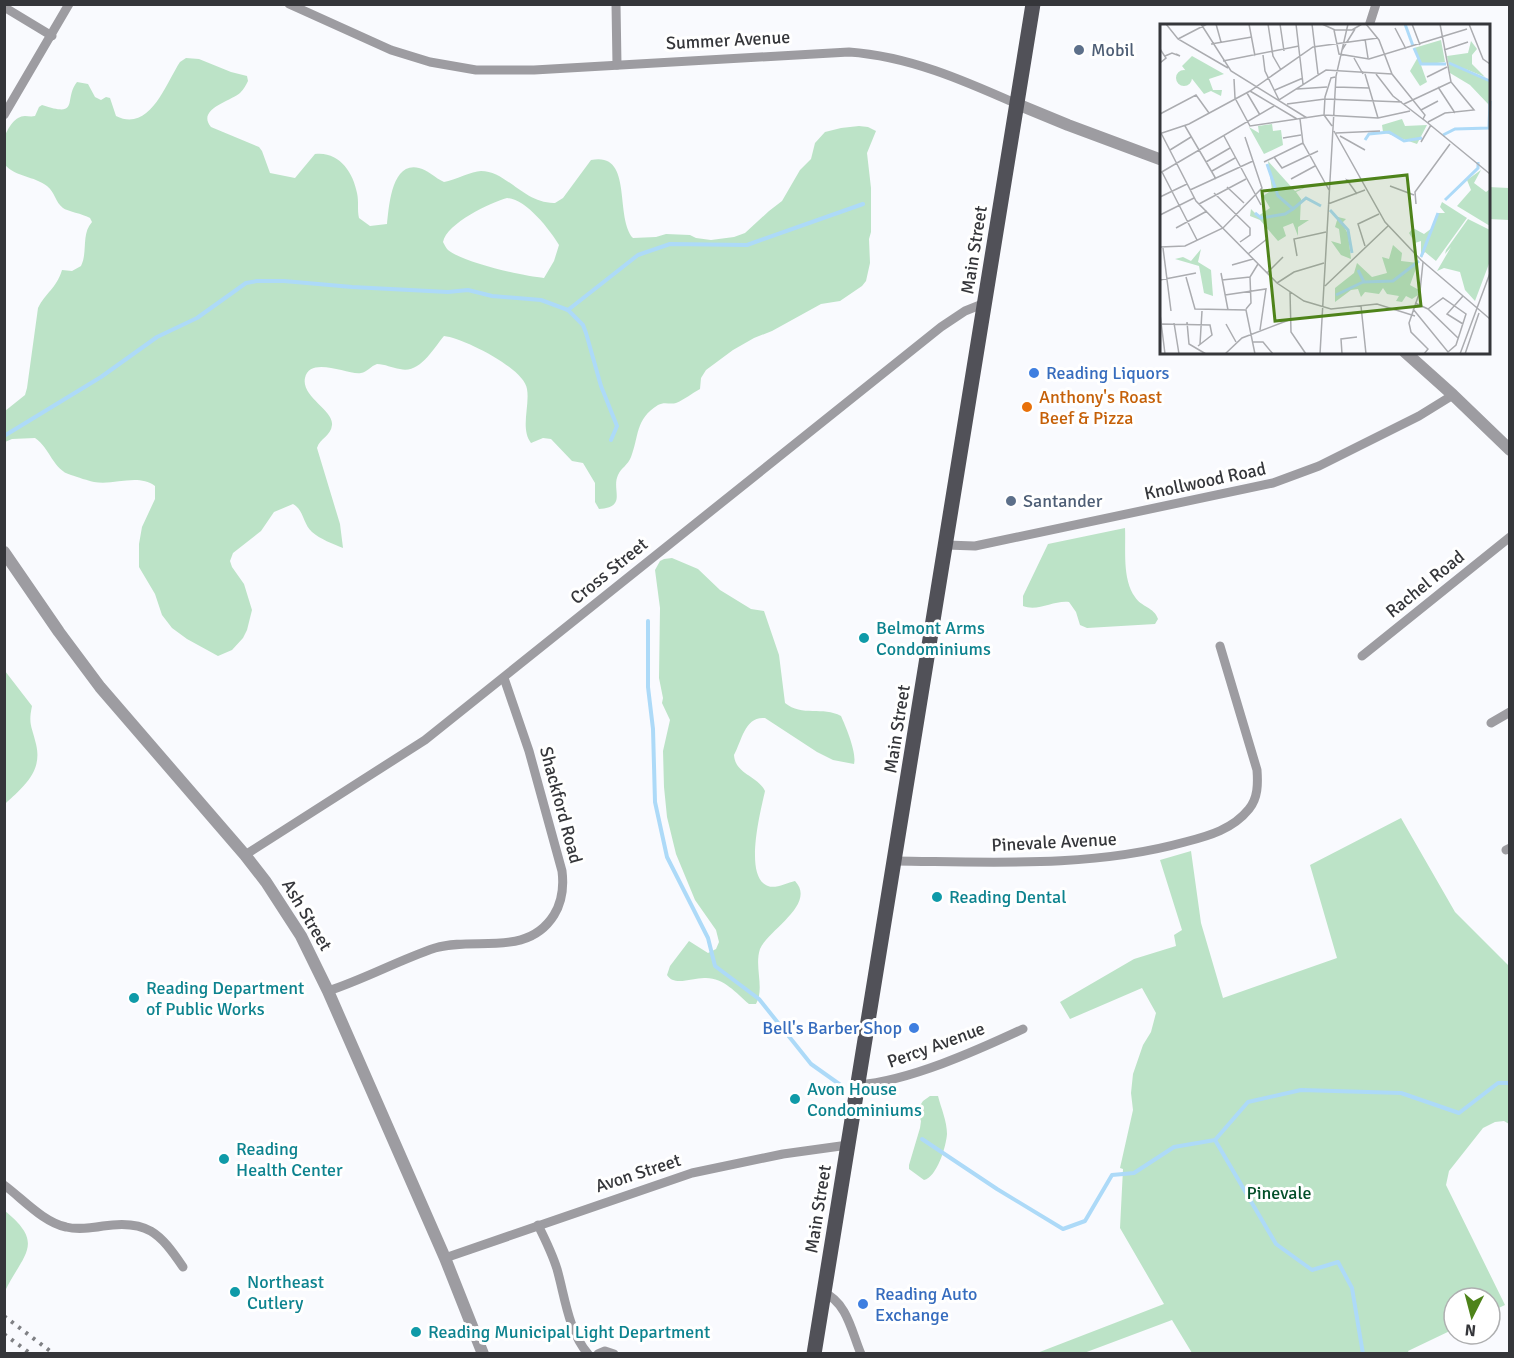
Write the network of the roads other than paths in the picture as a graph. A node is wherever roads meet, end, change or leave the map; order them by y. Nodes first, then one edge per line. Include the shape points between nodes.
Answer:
1 (69, 4) edge
2 (289, 4) edge
3 (616, 4) edge
4 (1033, 4) edge
5 (1376, 4) edge
6 (4, 7) edge
7 (1370, 24) edge
8 (52, 36) junction
9 (617, 65) junction
10 (1017, 104) junction
11 (4, 115) edge
12 (1160, 160) edge
13 (985, 303) junction
14 (1407, 354) edge
15 (1454, 395) junction
16 (1509, 450) edge
17 (1509, 537) edge
18 (946, 546) junction
19 (4, 552) edge
20 (1220, 645) dead end
21 (1362, 656) dead end
22 (504, 678) junction
23 (1509, 712) edge
24 (1491, 723) dead end
25 (246, 855) junction
26 (895, 861) junction
27 (328, 991) junction
28 (1023, 1029) dead end
29 (858, 1084) junction
30 (848, 1144) junction
31 (4, 1185) edge
32 (538, 1225) junction
33 (445, 1258) junction
34 (183, 1267) dead end
35 (824, 1293) junction
36 (483, 1353) edge
37 (588, 1353) edge
38 (598, 1353) edge
39 (614, 1353) edge
40 (814, 1353) edge
41 (861, 1353) edge

1 - 8 street
2 - 9 street, Summer Avenue via 375,44 444,65 476,70 534,70
3 - 9 street
4 - 10 main road, Main Street
5 - 7 street
6 - 8 street
8 - 11 street
9 - 10 street, Summer Avenue via 860,53 924,66
10 - 12 street, Summer Avenue
10 - 13 main road, Main Street
13 - 18 main road, Main Street
13 - 22 street, Cross Street via 965,310 941,327
14 - 15 street
15 - 16 street
15 - 18 street, Knollwood Road via 1319,466 1274,483 975,546
17 - 21 street, Rachel Road
18 - 26 main road, Main Street
19 - 25 street, Ash Street via 100,687
20 - 26 street, Pinevale Avenue via 1257,770 1258,786 1248,810 1231,825 1175,845 1097,859
22 - 25 street, Cross Street via 425,740
22 - 27 street, Shackford Road via 562,871 562,890 555,913 547,925 530,937 510,943 461,943 437,948
23 - 24 street
25 - 27 street, Ash Street via 290,918
26 - 29 main road, Main Street
27 - 33 street, Ash Street
28 - 29 street, Percy Avenue via 907,1074
29 - 30 main road, Main Street
30 - 32 street, Avon Street via 692,1173
30 - 35 main road, Main Street
31 - 34 street via 44,1217 64,1227 128,1223 144,1227 163,1240
32 - 33 street, Avon Street
32 - 37 street via 556,1265 571,1322
33 - 36 street, Ash Street
35 - 40 main road, Main Street
35 - 41 street via 842,1306
38 - 39 street

